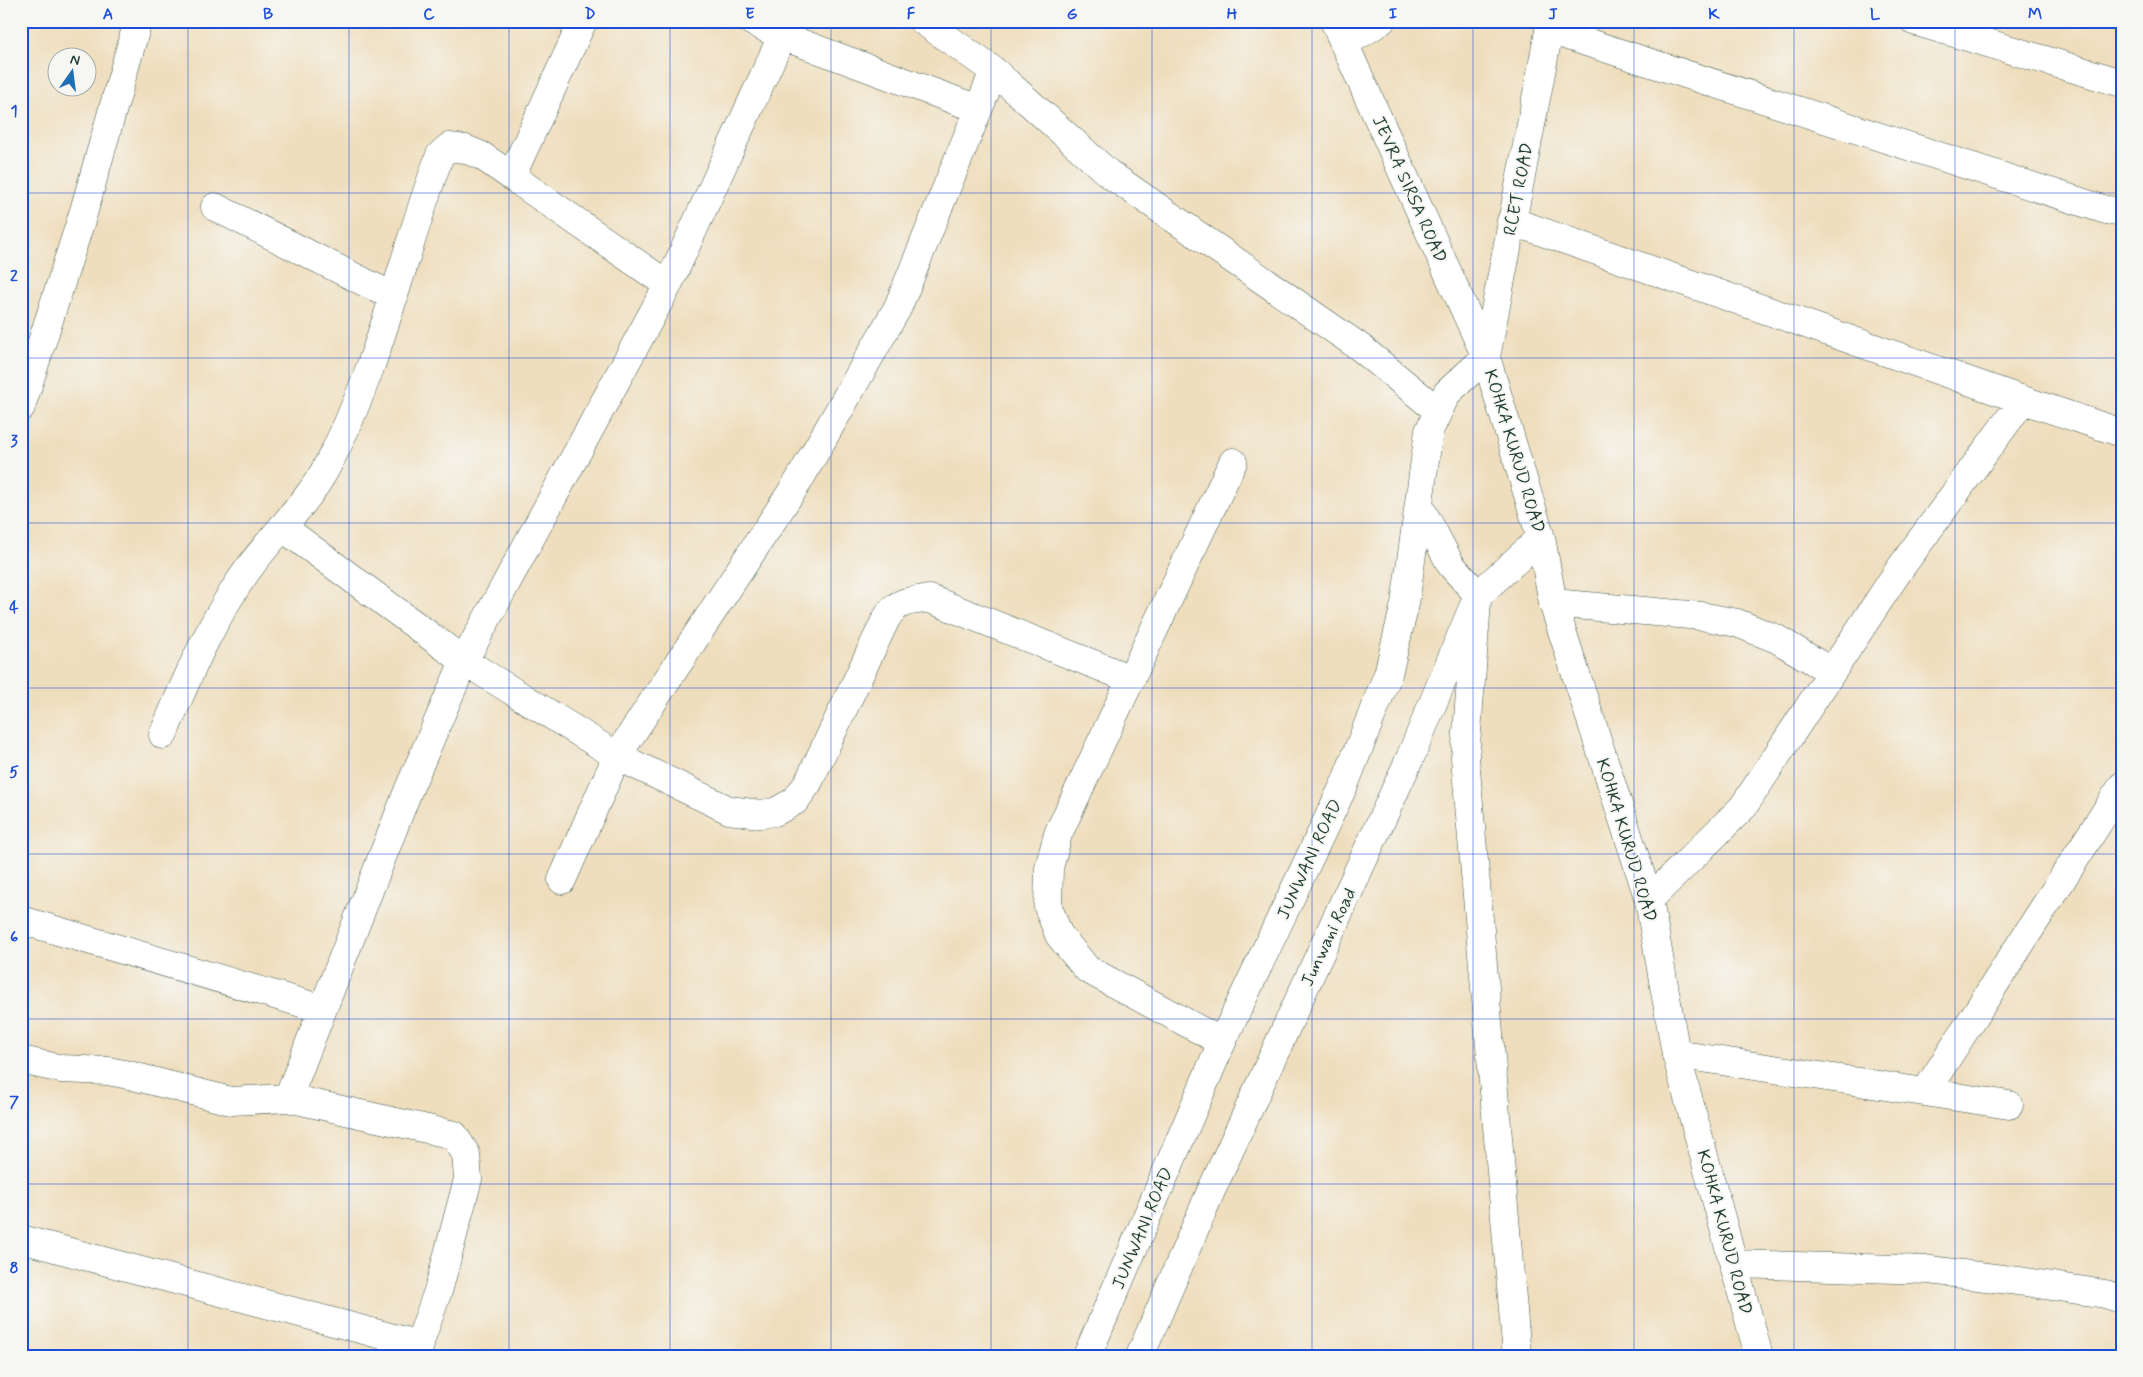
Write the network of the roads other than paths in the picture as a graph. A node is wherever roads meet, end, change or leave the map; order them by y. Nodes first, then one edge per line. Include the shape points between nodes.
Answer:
1 (138, 21) edge
2 (583, 21) edge
3 (751, 21) edge
4 (923, 21) edge
5 (1381, 21) edge
6 (1914, 21) edge
7 (1550, 26) edge
8 (1339, 33) edge
9 (782, 36) junction
10 (994, 71) junction
11 (2122, 83) edge
12 (978, 109) junction
13 (512, 175) junction
14 (215, 207) dead end
15 (2122, 211) edge
16 (1511, 221) junction
17 (668, 285) junction
18 (394, 298) junction
19 (1486, 357) junction
20 (2023, 400) junction
21 (21, 407) edge
22 (1438, 411) junction
23 (2122, 433) edge
24 (1233, 462) dead end
25 (1419, 505) junction
26 (282, 528) junction
27 (1541, 538) junction
28 (1478, 595) junction
29 (1553, 603) junction
30 (464, 661) junction
31 (1832, 672) junction
32 (1131, 679) junction
33 (164, 735) dead end
34 (617, 756) junction
35 (2122, 786) edge
36 (562, 880) dead end
37 (1649, 900) junction
38 (21, 920) edge
39 (322, 1009) junction
40 (1222, 1042) junction
41 (1676, 1054) junction
42 (21, 1060) edge
43 (1926, 1091) junction
44 (288, 1098) junction
45 (2009, 1105) dead end
46 (21, 1239) edge
47 (1734, 1264) junction
48 (2122, 1299) edge
49 (417, 1350) edge
50 (1087, 1356) edge
51 (1140, 1356) edge
52 (1517, 1356) edge
53 (1759, 1356) edge

1 - 21 street via 83,214
2 - 13 street
3 - 9 street
4 - 10 street
5 - 8 street
6 - 11 street
7 - 15 street via 2106,210
7 - 16 street, RCET ROAD
8 - 19 street, JEVRA SIRSA ROAD
9 - 12 street
9 - 17 street
10 - 12 street
10 - 22 street via 1108,172 1361,348
12 - 34 street via 898,307 798,482
13 - 17 street
13 - 18 street via 464,149 449,147 440,155
14 - 18 street
16 - 19 street, RCET ROAD
16 - 20 street
17 - 30 street
18 - 26 street via 344,433 325,471
19 - 22 street, JUNWANI ROAD via 1447,393
19 - 27 street, KOHKA KURUD ROAD
20 - 23 street
20 - 31 street via 1900,570
22 - 25 street, JUNWANI ROAD via 1428,431
24 - 32 street
25 - 28 street via 1451,565
25 - 40 street, JUNWANI ROAD via 1405,604 1388,674 1346,783
26 - 30 street
26 - 33 street via 252,563 214,622
27 - 28 street, Junwani Road
27 - 29 street, KOHKA KURUD ROAD
28 - 51 street, Junwani Road via 1410,758 1211,1191
28 - 52 street via 1465,758
29 - 31 street via 1701,616 1737,623 1778,639
29 - 37 street, KOHKA KURUD ROAD
30 - 34 street
30 - 39 street via 408,791
31 - 37 street via 1743,807
32 - 34 street via 930,599 915,600 902,602 891,610 808,783 795,802 775,812 760,814 729,810
32 - 40 street via 1058,834 1049,868 1048,907 1059,935 1087,969
34 - 36 street
35 - 43 street
37 - 41 street, KOHKA KURUD ROAD
38 - 39 street
39 - 44 street
40 - 50 street, JUNWANI ROAD
41 - 43 street
41 - 47 street, KOHKA KURUD ROAD
42 - 44 street via 62,1069 129,1075 231,1101
43 - 45 street
44 - 49 street via 454,1135 466,1154 468,1179 439,1288
46 - 49 street
47 - 48 street via 1930,1270
47 - 53 street, KOHKA KURUD ROAD

